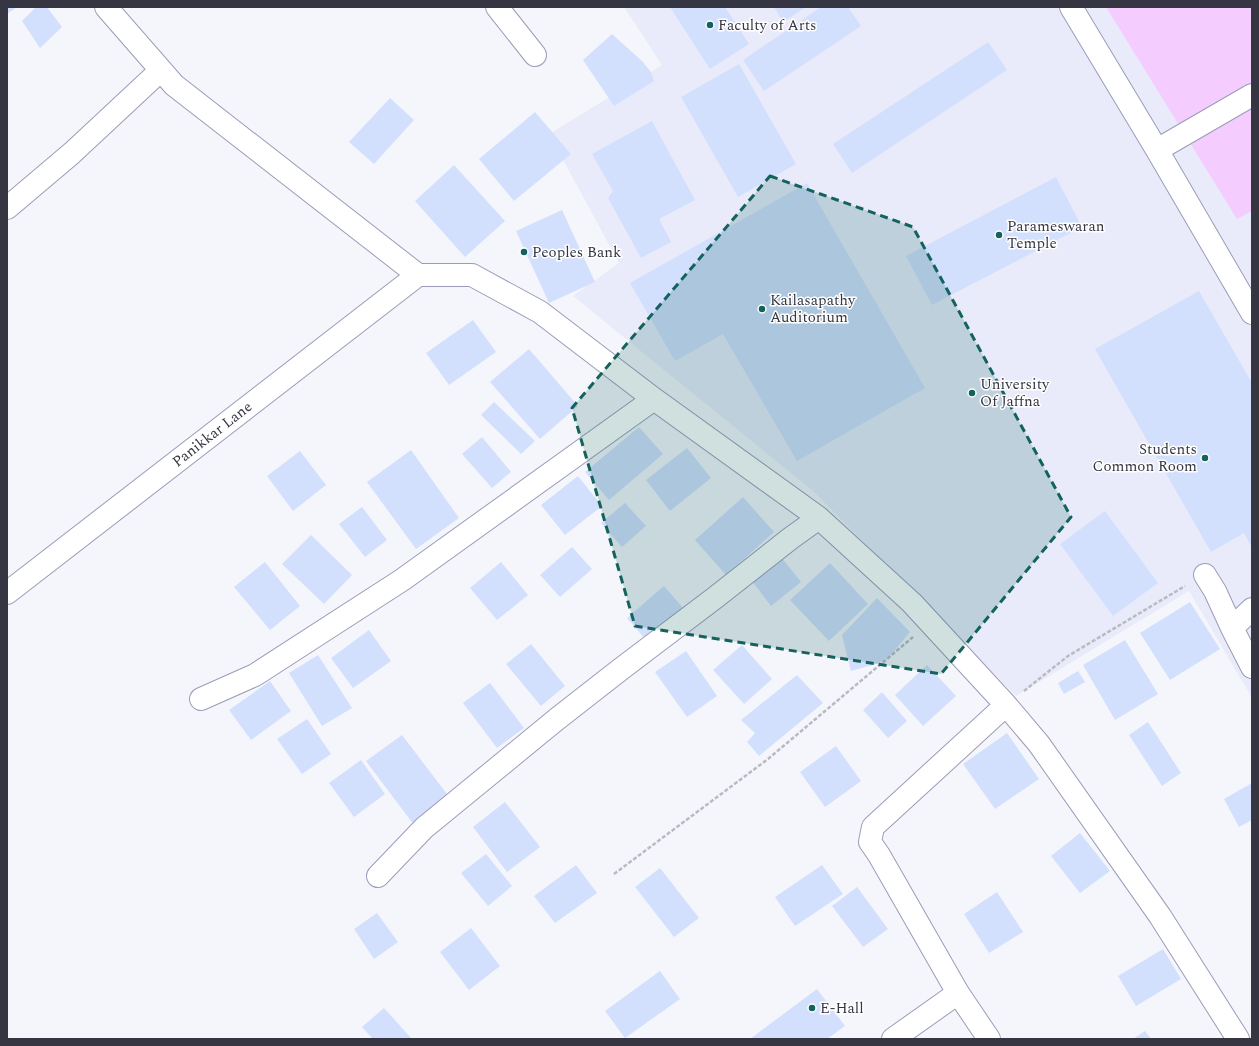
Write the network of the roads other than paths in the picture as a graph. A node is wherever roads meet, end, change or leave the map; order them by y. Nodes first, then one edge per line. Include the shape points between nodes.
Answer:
1 (106, 7) edge
2 (497, 7) edge
3 (1071, 7) edge
4 (535, 55) dead end
5 (161, 70) junction
6 (1252, 95) edge
7 (1158, 150) junction
8 (7, 208) edge
9 (418, 275) junction
10 (1252, 313) edge
11 (654, 399) junction
12 (819, 518) junction
13 (1205, 575) road end
14 (7, 593) edge
15 (1252, 609) edge
16 (1232, 628) junction
17 (1252, 667) edge
18 (201, 699) dead end
19 (1006, 705) junction
20 (378, 876) dead end
21 (958, 993) junction
22 (893, 1039) edge
23 (989, 1039) edge
24 (1238, 1039) edge

1 - 5 street
2 - 4 street
3 - 7 street
5 - 8 street via 72,153
5 - 9 street via 174,85
6 - 7 street
7 - 10 street
9 - 11 street via 472,275 540,312
9 - 14 street, Panikkar Lane
11 - 12 street
11 - 18 street via 402,580 255,675
12 - 19 street via 912,603
12 - 20 street via 551,724 424,828
13 - 16 street
15 - 16 street
16 - 17 street
19 - 21 street via 873,827 870,842
19 - 24 street via 1039,744 1160,916
21 - 22 street
21 - 23 street

